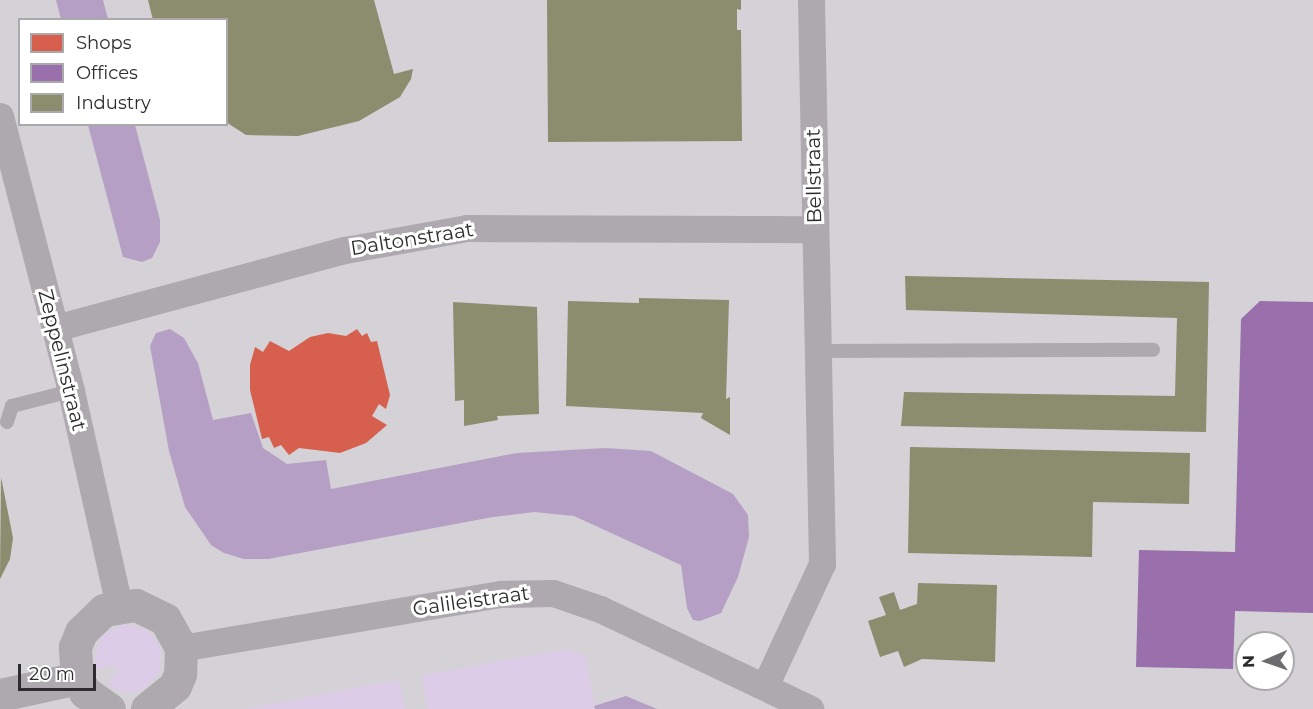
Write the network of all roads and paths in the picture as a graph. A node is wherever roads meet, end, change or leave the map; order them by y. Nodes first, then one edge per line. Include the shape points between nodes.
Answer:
1 (812, 0) edge
2 (0, 116) edge
3 (815, 230) junction
4 (55, 328) junction
5 (1153, 350) dead end
6 (818, 351) junction
7 (71, 391) junction
8 (7, 422) dead end
9 (119, 605) junction
10 (181, 648) junction
11 (77, 678) junction
12 (765, 686) junction
13 (0, 695) edge
14 (109, 709) edge
15 (147, 709) edge
16 (810, 709) edge

1 - 3 street, Bellstraat
2 - 4 street, Zeppelinstraat
3 - 4 street, Daltonstraat via 467,228 345,250
3 - 6 street, Bellstraat
4 - 7 street, Zeppelinstraat
5 - 6 lane
6 - 12 street, Bellstraat via 822,564
7 - 8 lane via 19,403 8,411
7 - 9 street, Zeppelinstraat
9 - 10 street via 152,609 176,632
9 - 11 street via 104,610 81,632 74,662
10 - 12 street, Galileistraat via 531,591 576,599
10 - 15 street via 180,674 175,686
11 - 13 street
11 - 14 street via 85,692
12 - 16 street, Galileistraat

